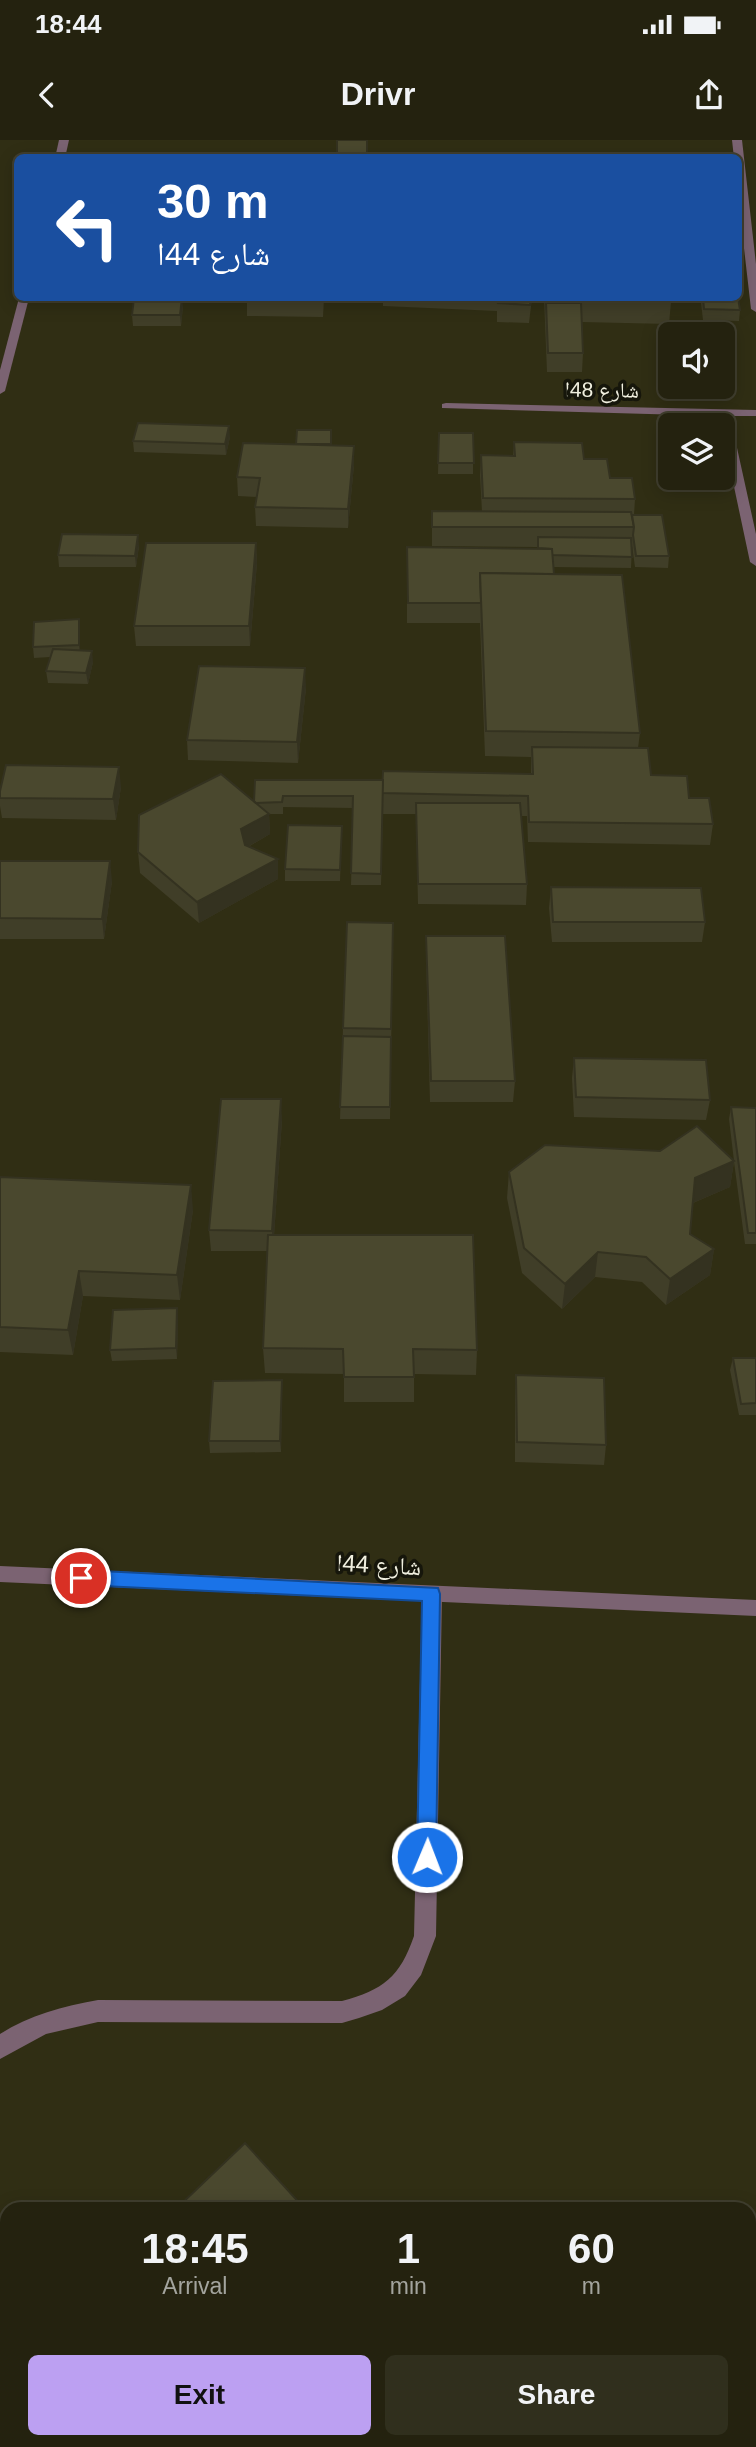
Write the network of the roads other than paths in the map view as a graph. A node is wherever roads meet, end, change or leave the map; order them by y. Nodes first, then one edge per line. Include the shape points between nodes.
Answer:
1 (742, 184) edge
2 (23, 301) edge
3 (756, 309) edge
4 (0, 390) edge
5 (446, 406) dead end
6 (724, 412) junction
7 (756, 413) edge
8 (756, 562) edge
9 (0, 1574) edge
10 (432, 1594) junction
11 (756, 1608) edge
12 (0, 2048) edge

1 - 3 street
2 - 4 street
5 - 6 street, شارع 48ا
6 - 7 street, شارع 48ا
6 - 8 street
9 - 10 street, شارع 44ا
10 - 11 street, شارع 44ا
10 - 12 street via 425,1936 417,1964 399,1987 372,2004 342,2012 98,2011 61,2016 27,2029

